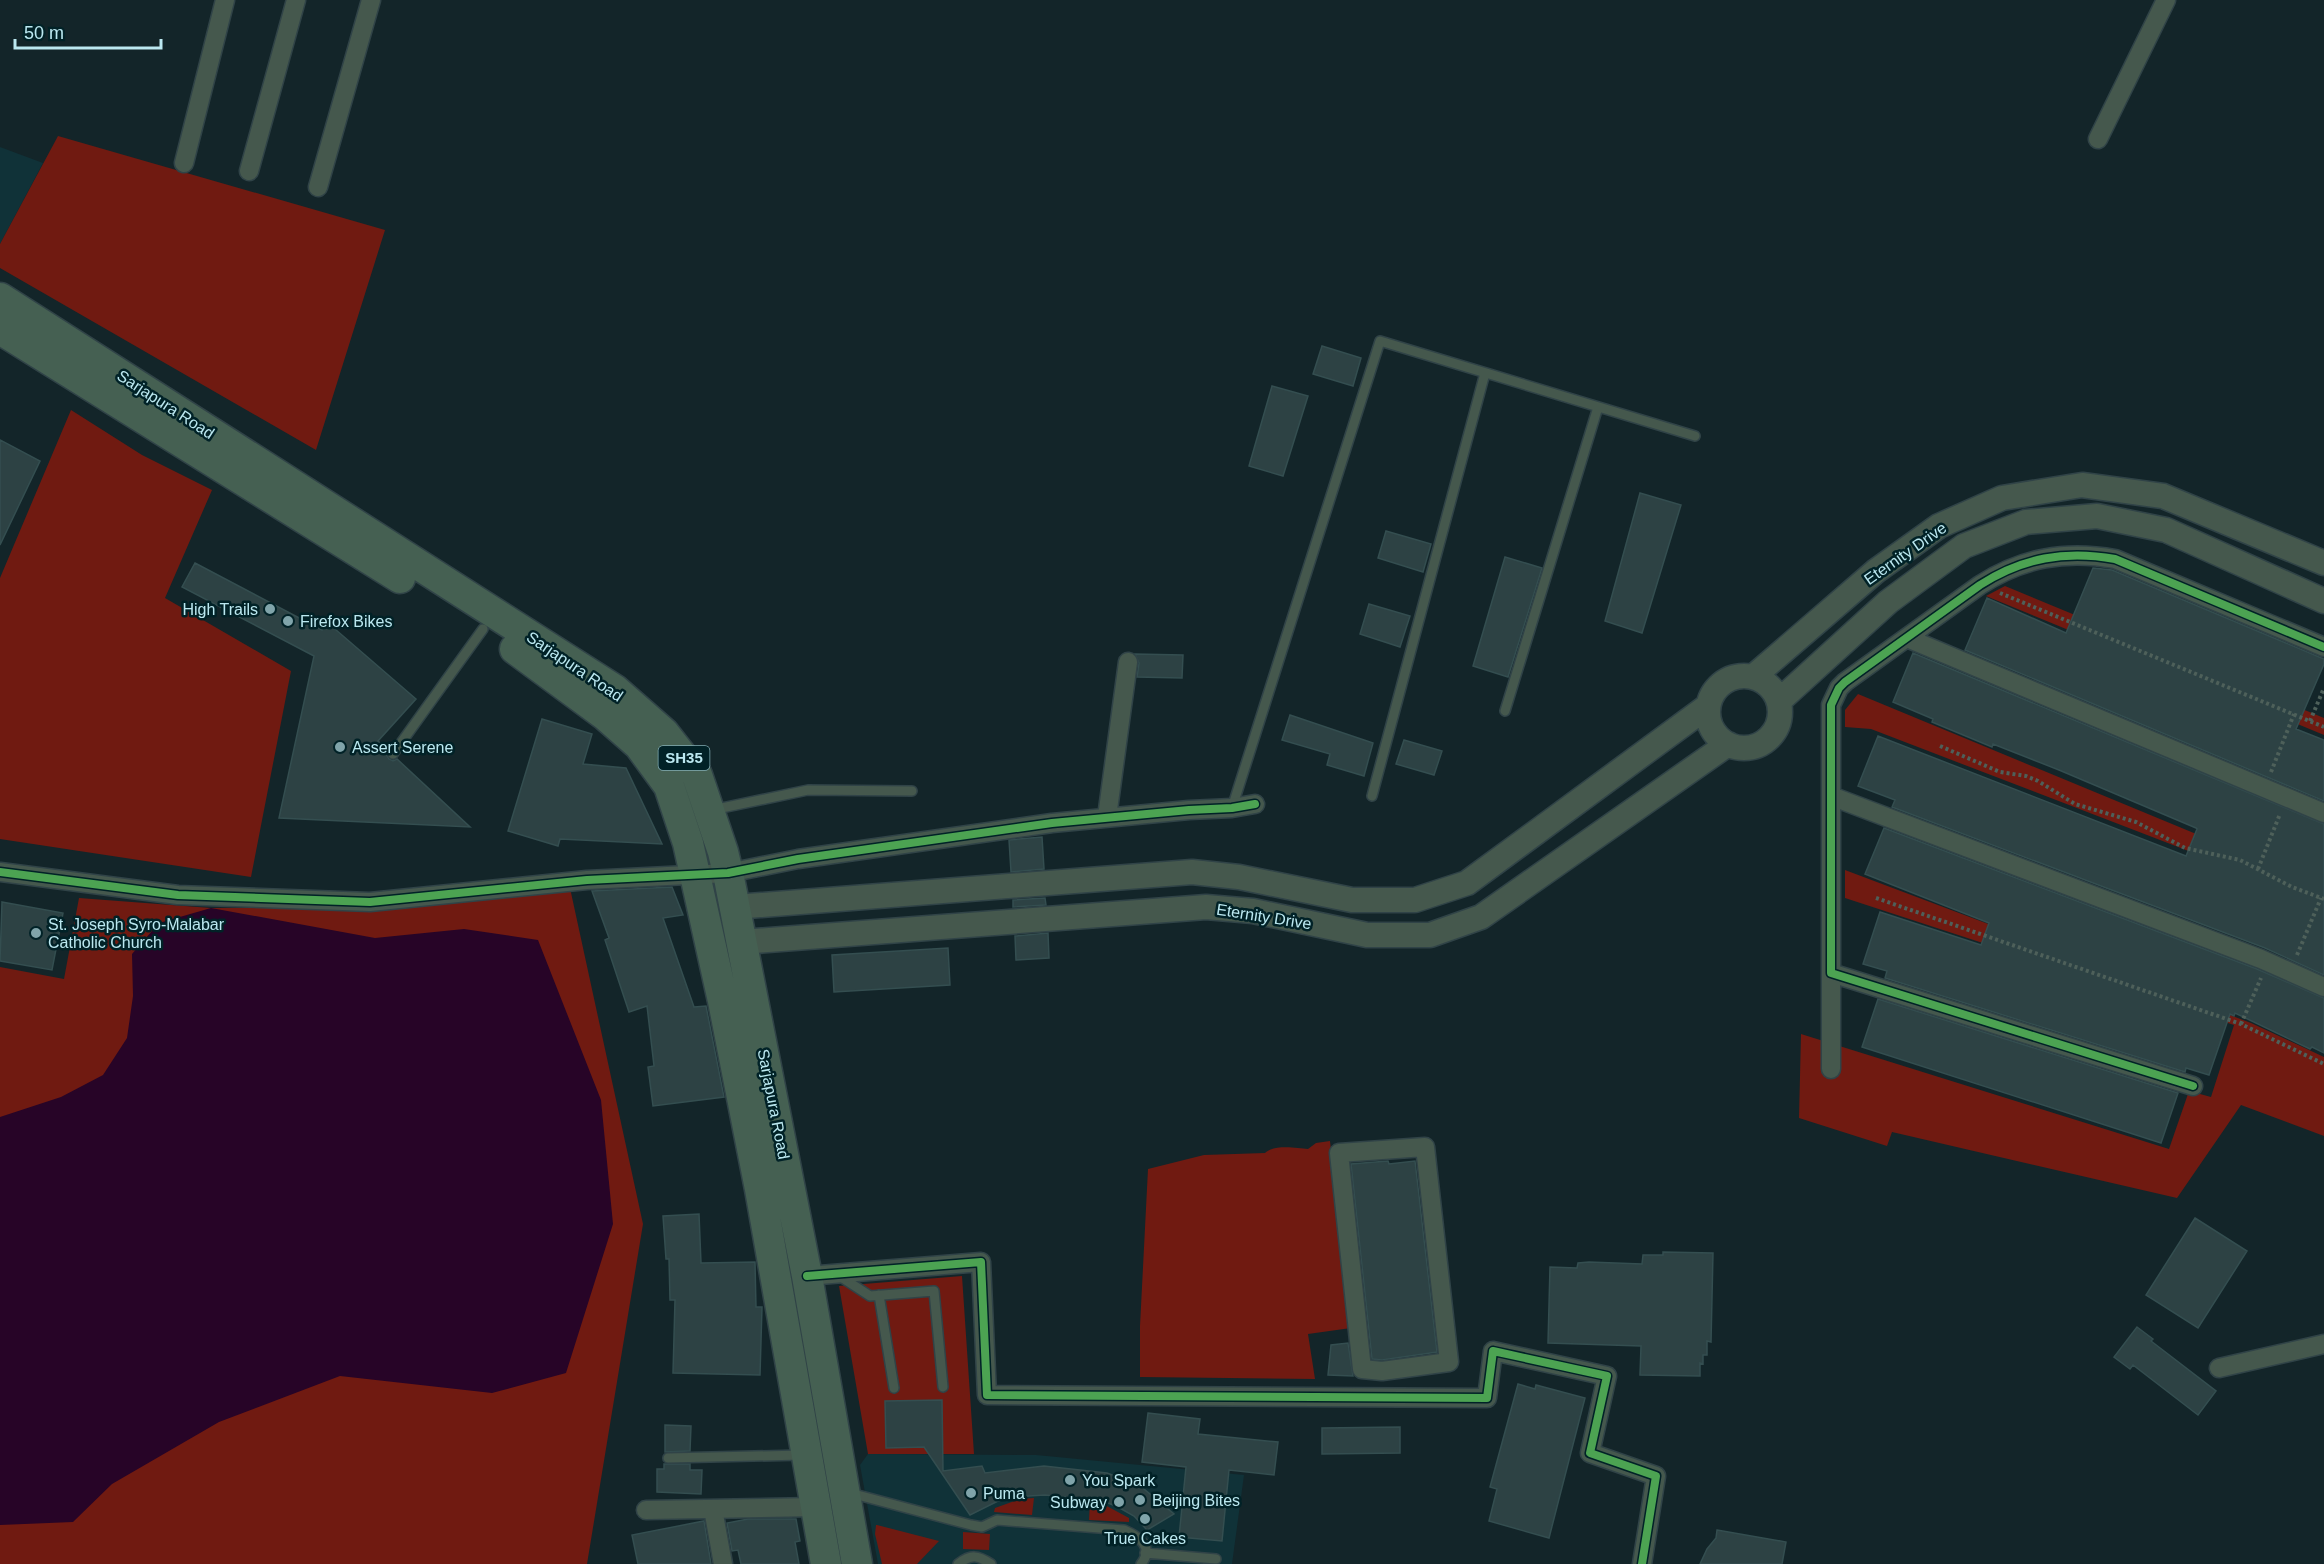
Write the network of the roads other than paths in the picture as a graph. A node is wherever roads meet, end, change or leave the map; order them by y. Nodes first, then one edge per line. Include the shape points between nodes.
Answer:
1 (225, 0) edge
2 (296, 0) edge
3 (371, 0) edge
4 (2166, 0) edge
5 (2098, 139) dead end
6 (184, 164) dead end
7 (249, 171) dead end
8 (318, 187) dead end
9 (0, 298) edge
10 (0, 329) edge
11 (1485, 372) junction
12 (1598, 407) junction
13 (1695, 436) dead end
14 (2324, 563) edge
15 (2324, 601) edge
16 (483, 629) junction
17 (1907, 638) junction
18 (2324, 647) edge
19 (1128, 662) dead end
20 (1753, 677) junction
21 (1779, 701) junction
22 (1708, 706) junction
23 (1505, 711) dead end
24 (1728, 744) junction
25 (393, 754) dead end
26 (912, 791) dead end
27 (1372, 796) dead end
28 (1831, 796) junction
29 (1256, 804) dead end
30 (1232, 808) junction
31 (709, 811) junction
32 (2324, 813) edge
33 (1107, 817) junction
34 (0, 872) edge
35 (728, 873) junction
36 (695, 876) junction
37 (735, 907) junction
38 (742, 942) junction
39 (1831, 974) junction
40 (2324, 987) edge
41 (1831, 1070) dead end
42 (2193, 1086) dead end
43 (821, 1275) junction
44 (879, 1295) junction
45 (2324, 1344) edge
46 (1408, 1367) junction
47 (2219, 1368) dead end
48 (943, 1387) dead end
49 (894, 1388) dead end
50 (1411, 1397) junction
51 (807, 1455) junction
52 (668, 1458) dead end
53 (844, 1492) junction
54 (817, 1507) junction
55 (713, 1509) junction
56 (646, 1510) dead end
57 (1145, 1553) junction
58 (1216, 1559) dead end
59 (723, 1564) edge
60 (826, 1564) edge
61 (857, 1564) edge
62 (958, 1564) edge
63 (992, 1564) edge
64 (1141, 1564) edge
65 (1642, 1564) edge

1 - 6 street
2 - 7 street
3 - 8 street
4 - 5 street
9 - 31 main road, Sarjapura Road / SH35 via 615,690 664,733 697,775
10 - 16 main road, Sarjapura Road
11 - 12 lane
11 - 27 lane
11 - 30 lane via 1380,341
12 - 13 lane
12 - 23 lane
14 - 20 street, Eternity Drive via 2163,496 2082,485 2002,498 1939,526 1876,571
15 - 21 street, Eternity Drive via 2166,530 2097,516 2026,522 1964,546 1888,602
16 - 25 lane
16 - 36 main road, Sarjapura Road via 519,651 639,745 669,786
17 - 18 street via 1995,575 2028,561 2063,555 2115,559
17 - 28 street via 1845,682 1834,696
17 - 32 street
19 - 33 street
20 - 21 street via 1773,690
20 - 22 street, Eternity Drive via 1729,679 1719,686
21 - 24 street via 1778,725 1762,743 1751,747
22 - 24 street via 1712,728
22 - 37 street, Eternity Drive via 1467,883 1415,900 1352,900 1239,877 1191,872
24 - 38 street, Eternity Drive via 1481,917 1430,935 1367,935 1253,911 1206,906
26 - 31 lane via 808,790
28 - 39 street
28 - 40 street via 2268,962
29 - 30 street
30 - 33 street
31 - 35 main road, Sarjapura Road / SH35
33 - 35 street via 798,859
34 - 36 street via 178,895 370,902 587,880
35 - 36 street
35 - 37 main road, Sarjapura Road / SH35
36 - 51 main road, Sarjapura Road via 760,1189
37 - 38 main road, Sarjapura Road / SH35
38 - 43 main road, Sarjapura Road / SH35
39 - 41 street
39 - 42 street
43 - 44 lane via 870,1296
43 - 50 street via 981,1262 987,1395
43 - 53 main road, Sarjapura Road / SH35
44 - 48 lane via 934,1291
44 - 49 lane
45 - 47 street
46 - 46 street via 1362,1369 1339,1153 1425,1146 1449,1362
46 - 50 street
50 - 65 street via 1487,1398 1493,1351 1607,1376 1590,1453 1656,1476
51 - 52 lane
51 - 54 main road, Sarjapura Road
53 - 57 lane via 982,1527 997,1520 1124,1530 1140,1537
53 - 61 main road, Sarjapura Road / SH35
54 - 55 street
54 - 60 main road, Sarjapura Road
55 - 56 street
55 - 59 street
57 - 58 lane
57 - 64 lane
62 - 63 lane via 968,1556 980,1556

